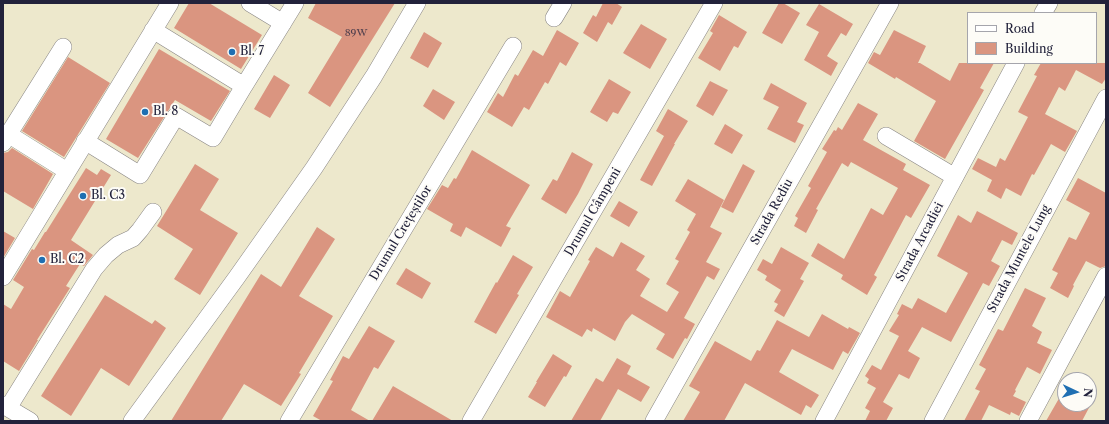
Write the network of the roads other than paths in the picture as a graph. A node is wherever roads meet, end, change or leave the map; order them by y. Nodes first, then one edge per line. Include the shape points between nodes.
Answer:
1 (170, 3) edge
2 (250, 3) edge
3 (295, 3) edge
4 (417, 3) edge
5 (563, 3) edge
6 (714, 3) edge
7 (890, 3) edge
8 (1048, 3) edge
9 (1044, 12) edge
10 (554, 18) dead end
11 (283, 23) junction
12 (153, 30) junction
13 (513, 46) dead end
14 (63, 47) dead end
15 (1015, 64) edge
16 (244, 86) junction
17 (1106, 98) edge
18 (886, 136) dead end
19 (6, 138) edge
20 (85, 141) junction
21 (67, 171) junction
22 (955, 177) junction
23 (153, 212) dead end
24 (1106, 276) edge
25 (3, 277) edge
26 (5, 407) edge
27 (30, 421) edge
28 (132, 421) edge
29 (289, 421) edge
30 (471, 421) edge
31 (654, 421) edge
32 (824, 421) edge
33 (933, 421) edge
34 (1028, 421) edge

1 - 12 street
2 - 11 street
3 - 11 street
4 - 28 street via 374,76 314,168
5 - 10 street
6 - 30 street, Drumul Câmpeni
7 - 31 street, Strada Rediu
8 - 9 street
11 - 16 street
12 - 16 street
12 - 20 street
13 - 29 street, Drumul Crețeștilor
14 - 19 street
15 - 22 street, Strada Arcadiei
16 - 20 street via 213,138 176,116 140,175
17 - 33 street, Strada Muntele Lung
18 - 22 street
19 - 21 street
20 - 21 street
21 - 25 street
22 - 32 street, Strada Arcadiei
23 - 26 street via 133,238 118,245 94,269
24 - 34 street
26 - 27 street

